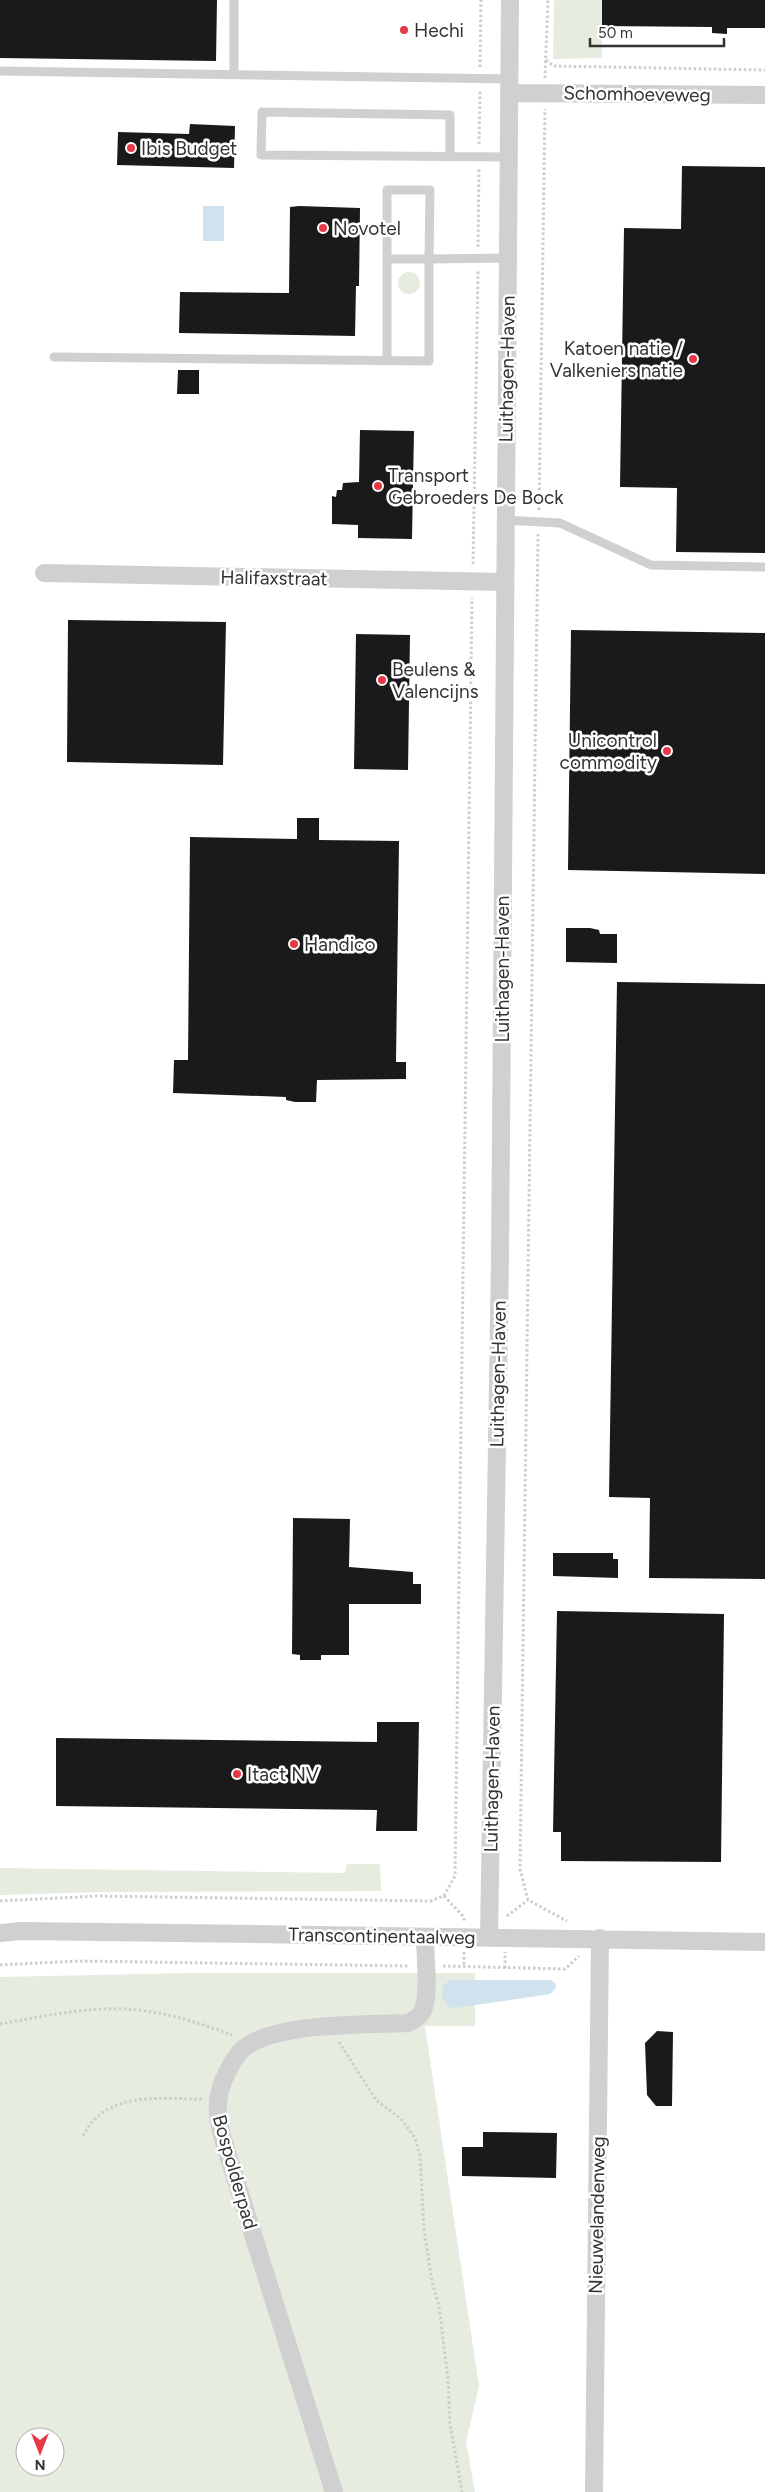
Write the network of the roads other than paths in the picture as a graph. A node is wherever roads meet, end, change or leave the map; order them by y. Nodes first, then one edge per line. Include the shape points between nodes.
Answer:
1 (234, 0) edge
2 (510, 0) edge
3 (0, 71) edge
4 (234, 74) junction
5 (510, 86) junction
6 (765, 95) edge
7 (450, 157) junction
8 (510, 157) junction
9 (508, 258) junction
10 (387, 259) junction
11 (429, 259) junction
12 (54, 357) dead end
13 (387, 361) junction
14 (505, 520) junction
15 (765, 567) edge
16 (44, 573) dead end
17 (504, 582) junction
18 (0, 1932) edge
19 (425, 1938) junction
20 (489, 1938) junction
21 (600, 1938) junction
22 (765, 1942) edge
23 (334, 2492) edge
24 (594, 2492) edge

1 - 4 lane
2 - 5 street, Luithagen-Haven
3 - 4 lane
4 - 5 lane via 480,79
5 - 6 street, Schomhoeveweg via 545,93
5 - 8 street, Luithagen-Haven
7 - 7 lane via 261,155 262,112 450,115
7 - 8 lane
8 - 9 street, Luithagen-Haven
9 - 11 lane
9 - 14 street, Luithagen-Haven
10 - 11 lane
10 - 11 lane via 387,190 430,190
10 - 13 lane
11 - 13 lane via 429,361
12 - 13 lane
14 - 15 lane via 560,523 651,566
14 - 17 street, Luithagen-Haven
16 - 17 street, Halifaxstraat
17 - 20 street, Luithagen-Haven via 500,1248
18 - 19 street, Transcontinentaalweg
19 - 20 street, Transcontinentaalweg
19 - 23 street, Bospolderpad via 426,2001 416,2020 269,2035 234,2059 217,2100 217,2120 222,2138
20 - 21 street, Transcontinentaalweg
21 - 22 street, Transcontinentaalweg
21 - 24 street, Nieuwelandenweg

